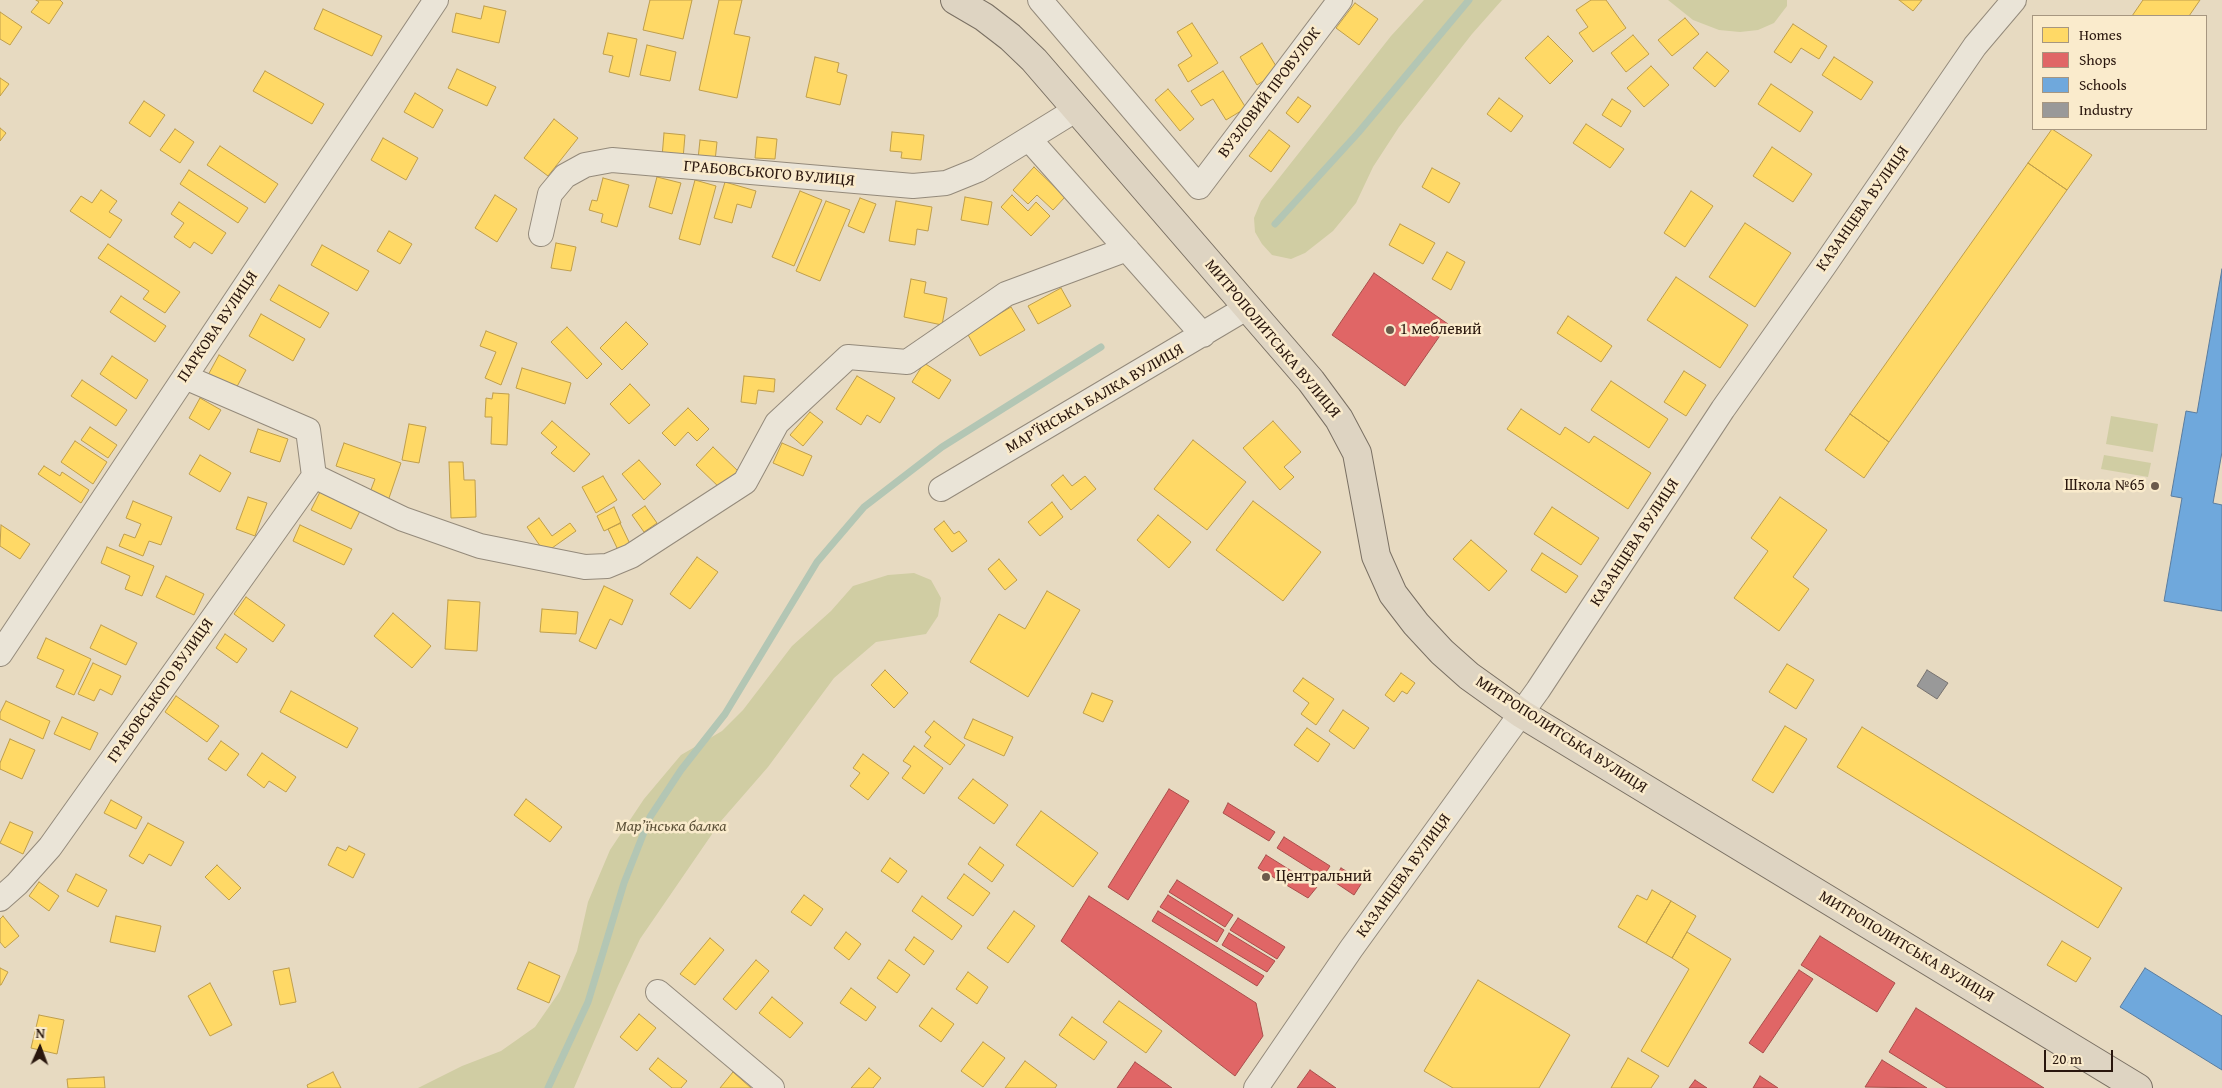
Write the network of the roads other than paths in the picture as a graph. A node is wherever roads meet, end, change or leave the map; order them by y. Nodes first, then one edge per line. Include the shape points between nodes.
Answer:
1 (436, 0) edge
2 (956, 0) edge
3 (1040, 0) edge
4 (1340, 0) edge
5 (2014, 0) edge
6 (1077, 109) junction
7 (1029, 139) junction
8 (541, 234) dead end
9 (1126, 249) junction
10 (1248, 307) junction
11 (1202, 335) junction
12 (185, 377) junction
13 (314, 476) junction
14 (941, 489) dead end
15 (0, 654) edge
16 (1522, 714) junction
17 (0, 900) edge
18 (658, 992) dead end
19 (772, 1088) edge
20 (1256, 1088) edge
21 (2138, 1088) edge

1 - 12 street, ПАРКОВА ВУЛИЦЯ
2 - 6 main road, МИТРОПОЛИТСЬКА ВУЛИЦЯ via 1010,37
3 - 4 street, ВУЗЛОВИЙ ПРОВУЛОК via 1199,186
5 - 16 street, КАЗАНЦЕВА ВУЛИЦЯ via 1975,46 1723,409
6 - 7 street, ГРАБОВСЬКОГО ВУЛИЦЯ
6 - 10 main road, МИТРОПОЛИТСЬКА ВУЛИЦЯ
7 - 8 street, ГРАБОВСЬКОГО ВУЛИЦЯ via 978,170 946,184 913,186 612,160 585,165 565,176 550,194
7 - 9 street
9 - 11 street
9 - 13 street via 1006,294 907,362 848,357 777,423 745,482 631,556 607,566 586,567 480,546 403,518
10 - 11 street, МАР’ЇНСЬКА БАЛКА ВУЛИЦЯ
10 - 16 main road, МИТРОПОЛИТСЬКА ВУЛИЦЯ via 1311,382 1344,428 1357,454 1376,556 1393,594 1442,652
11 - 14 street, МАР’ЇНСЬКА БАЛКА ВУЛИЦЯ
12 - 13 street via 308,430
12 - 15 street, ПАРКОВА ВУЛИЦЯ
13 - 17 street, ГРАБОВСЬКОГО ВУЛИЦЯ via 50,847
16 - 20 street, КАЗАНЦЕВА ВУЛИЦЯ via 1351,949
16 - 21 main road, МИТРОПОЛИТСЬКА ВУЛИЦЯ
18 - 19 street

